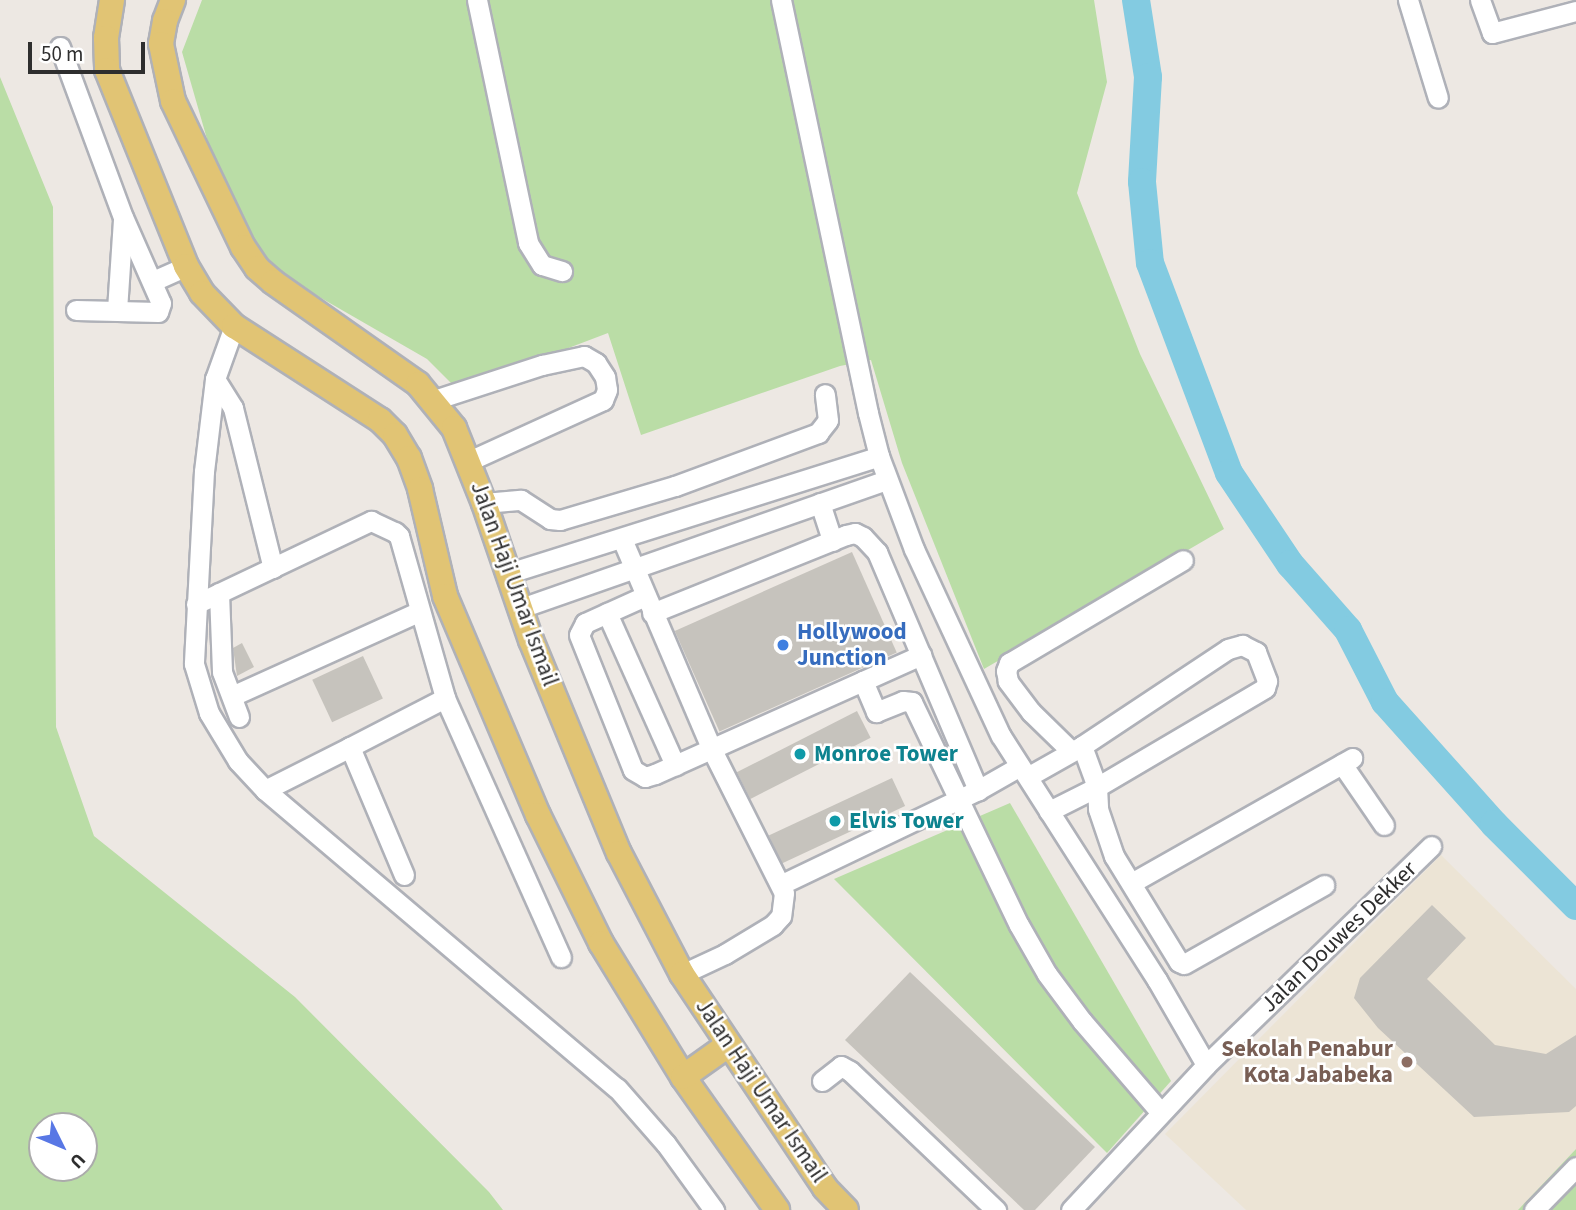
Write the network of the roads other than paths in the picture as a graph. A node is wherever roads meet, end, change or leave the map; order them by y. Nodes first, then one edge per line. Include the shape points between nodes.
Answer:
1 (112, 0) edge
2 (173, 0) edge
3 (477, 0) edge
4 (781, 0) edge
5 (1408, 0) edge
6 (1480, 0) edge
7 (1576, 11) edge
8 (60, 47) dead end
9 (1438, 99) dead end
10 (123, 217) junction
11 (186, 266) junction
12 (562, 271) dead end
13 (153, 281) junction
14 (76, 310) dead end
15 (117, 310) junction
16 (234, 326) junction
17 (215, 379) junction
18 (825, 394) dead end
19 (434, 400) junction
20 (879, 456) junction
21 (469, 461) junction
22 (698, 478) junction
23 (887, 480) junction
24 (676, 486) junction
25 (484, 503) junction
26 (820, 503) junction
27 (709, 511) junction
28 (684, 519) junction
29 (622, 539) junction
30 (832, 541) junction
31 (1182, 560) dead end
32 (273, 568) junction
33 (632, 569) junction
34 (509, 573) junction
35 (219, 593) junction
36 (196, 604) junction
37 (649, 604) junction
38 (521, 608) junction
39 (421, 611) junction
40 (607, 613) junction
41 (921, 655) junction
42 (863, 681) junction
43 (232, 696) junction
44 (445, 698) junction
45 (239, 717) dead end
46 (350, 747) junction
47 (712, 748) junction
48 (1076, 748) junction
49 (675, 765) junction
50 (1024, 771) junction
51 (1097, 787) junction
52 (265, 790) junction
53 (978, 790) junction
54 (958, 800) junction
55 (1049, 811) junction
56 (1384, 825) dead end
57 (1431, 846) dead end
58 (404, 875) dead end
59 (1133, 882) junction
60 (782, 884) junction
61 (1324, 885) dead end
62 (561, 957) dead end
63 (682, 974) junction
64 (728, 1045) junction
65 (1206, 1065) junction
66 (683, 1077) junction
67 (822, 1081) dead end
68 (1161, 1113) junction
69 (1576, 1167) edge
70 (714, 1210) edge
71 (777, 1210) edge
72 (846, 1210) edge
73 (996, 1210) edge
74 (1070, 1210) edge
75 (1534, 1210) edge

1 - 11 main road via 107,70
2 - 19 main road, Jalan Haji Umar Ismail via 161,44 173,101 243,247 272,282 418,384
3 - 12 street via 528,243 542,265
4 - 20 street
5 - 9 street
6 - 7 street via 1492,33
8 - 10 street
10 - 13 street
10 - 15 street
11 - 13 street
11 - 16 main road via 202,293
13 - 15 street via 161,303 158,312
14 - 15 street
16 - 17 street
16 - 66 main road via 380,420 409,458 445,596 538,815 601,943
17 - 32 street via 233,408
17 - 36 street
18 - 22 street via 828,420 818,433
19 - 21 main road, Jalan Haji Umar Ismail
19 - 21 street via 584,356 596,363 605,377 603,400
20 - 23 street
20 - 27 street
21 - 25 main road, Jalan Haji Umar Ismail
22 - 24 street
22 - 27 street
23 - 26 street
23 - 50 street via 914,550 1001,736
24 - 25 street via 561,520 550,519 521,500
24 - 28 street
25 - 34 main road, Jalan Haji Umar Ismail
26 - 30 street
26 - 33 street
27 - 28 street
28 - 29 street
29 - 33 street
29 - 34 street
30 - 37 street
30 - 41 street via 855,533 872,544
31 - 48 street via 1009,663 1008,681 1031,712
32 - 35 street
32 - 39 street via 371,521 380,523 399,536
33 - 37 street
33 - 38 street
34 - 38 main road, Jalan Haji Umar Ismail
35 - 36 street
35 - 43 street via 222,672
36 - 52 street via 194,664 209,713 238,761
37 - 40 street
37 - 47 street
38 - 63 main road, Jalan Haji Umar Ismail via 619,853
39 - 43 street
39 - 44 street
40 - 49 street
40 - 49 street via 585,624 579,635 633,770 645,777
41 - 42 street
41 - 53 street
42 - 47 street
42 - 54 street via 876,712 912,702
43 - 45 street
44 - 46 street
44 - 62 street
46 - 52 street
46 - 58 street
47 - 49 street
47 - 60 street
48 - 50 street
48 - 51 street
48 - 51 street via 1228,649 1241,645 1256,652 1267,681 1265,688
50 - 53 street
50 - 55 street
51 - 55 street
51 - 59 street via 1104,830 1114,856
52 - 70 street via 617,1088 666,1144
53 - 54 street
54 - 60 street
54 - 68 street via 1047,974
55 - 65 street
56 - 59 street via 1347,761
57 - 65 street, Jalan Douwes Dekker
59 - 61 street via 1184,964
60 - 63 street via 781,916 772,925
63 - 64 main road, Jalan Haji Umar Ismail
64 - 66 main road
64 - 72 main road, Jalan Haji Umar Ismail via 825,1188
65 - 68 street, Jalan Douwes Dekker
66 - 71 main road
67 - 73 street via 841,1066 850,1071
68 - 74 street, Jalan Douwes Dekker
69 - 75 street

